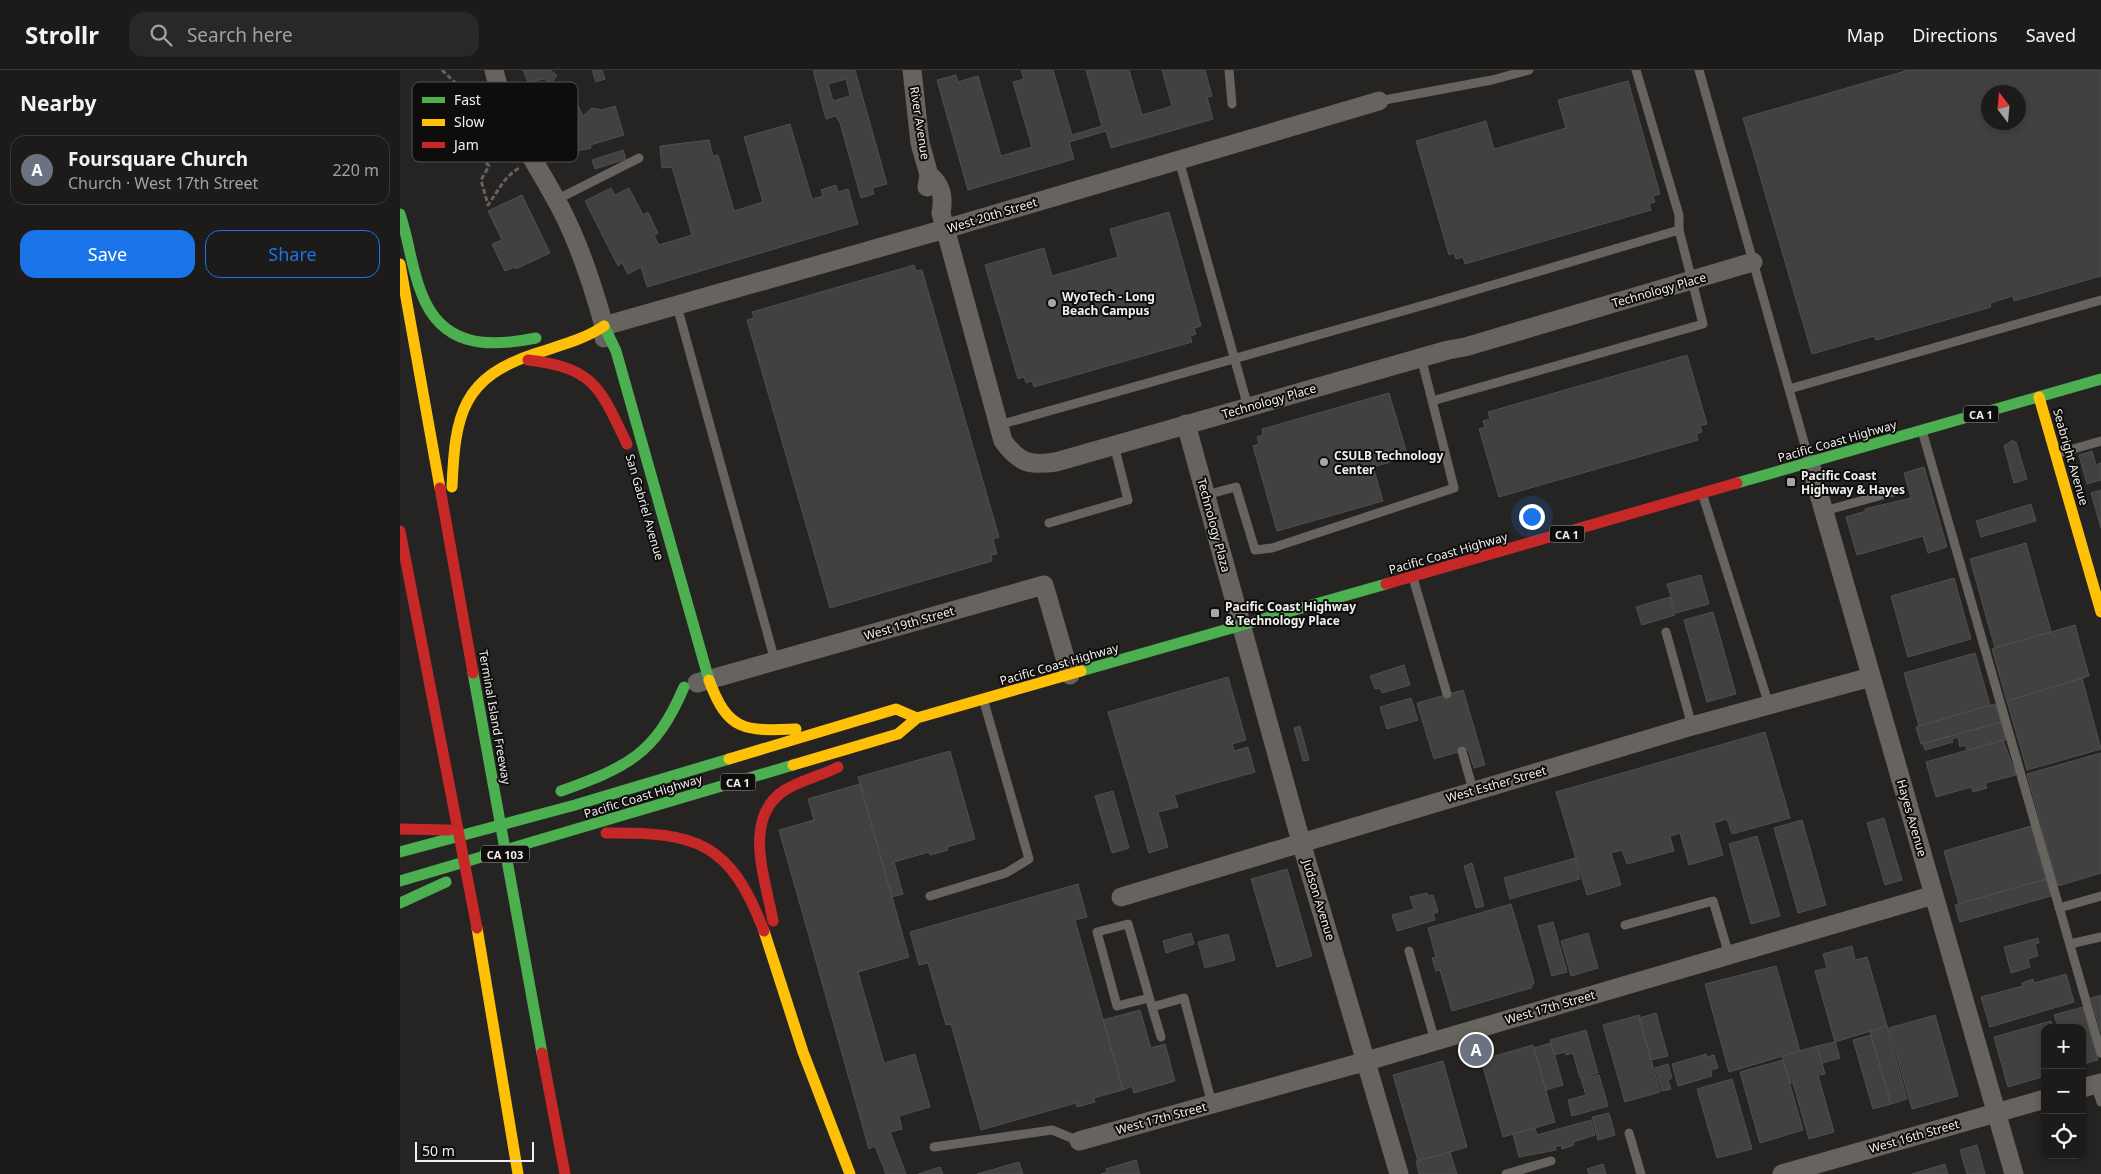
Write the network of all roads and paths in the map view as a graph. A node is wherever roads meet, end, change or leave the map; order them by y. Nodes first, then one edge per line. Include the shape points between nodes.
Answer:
1 (442, 70) edge
2 (912, 70) edge
3 (1229, 70) edge
4 (1529, 70) edge
5 (1636, 70) edge
6 (1699, 70) edge
7 (454, 82) edge
8 (1379, 100) joint
9 (1232, 104) dead end
10 (639, 158) dead end
11 (1179, 160) junction
12 (487, 162) edge
13 (530, 162) edge
14 (534, 162) edge
15 (556, 200) junction
16 (400, 214) edge
17 (943, 221) junction
18 (1679, 230) junction
19 (1753, 262) junction
20 (400, 264) edge
21 (1693, 280) junction
22 (2101, 300) edge
23 (677, 306) junction
24 (604, 326) junction
25 (576, 328) dead end
26 (548, 335) dead end
27 (1421, 357) junction
28 (1234, 358) junction
29 (514, 359) junction
30 (2101, 379) edge
31 (1789, 388) junction
32 (2039, 397) junction
33 (1432, 401) junction
34 (1248, 407) junction
35 (1186, 424) junction
36 (999, 425) junction
37 (1923, 431) junction
38 (2101, 441) edge
39 (1114, 445) junction
40 (629, 448) joint
41 (2056, 454) junction
42 (1810, 463) junction
43 (1893, 492) dead end
44 (1702, 494) junction
45 (1206, 495) junction
46 (1824, 511) junction
47 (1049, 523) dead end
48 (400, 531) edge
49 (448, 533) junction
50 (1413, 578) junction
51 (2101, 612) edge
52 (1241, 625) junction
53 (1666, 632) dead end
54 (775, 661) junction
55 (1070, 675) junction
56 (1871, 676) junction
57 (709, 680) junction
58 (685, 683) joint
59 (1447, 694) dead end
60 (983, 700) junction
61 (1769, 705) junction
62 (917, 718) junction
63 (1692, 726) junction
64 (835, 727) junction
65 (898, 734) junction
66 (1462, 751) dead end
67 (1473, 790) junction
68 (553, 794) dead end
69 (527, 806) dead end
70 (401, 829) edge
71 (478, 832) junction
72 (554, 837) junction
73 (1302, 842) junction
74 (404, 851) edge
75 (493, 855) junction
76 (400, 881) edge
77 (1934, 895) junction
78 (930, 896) dead end
79 (2101, 896) edge
80 (1121, 897) dead end
81 (400, 903) edge
82 (2059, 908) junction
83 (1625, 925) dead end
84 (2101, 937) edge
85 (2070, 944) junction
86 (1409, 951) dead end
87 (1729, 955) junction
88 (778, 973) junction
89 (1151, 1002) junction
90 (1161, 1038) dead end
91 (1435, 1041) junction
92 (2101, 1053) edge
93 (1367, 1061) junction
94 (2041, 1100) edge
95 (1212, 1104) junction
96 (1997, 1112) junction
97 (1629, 1133) dead end
98 (511, 1135) junction
99 (1079, 1141) joint
100 (934, 1147) dead end
101 (1550, 1161) dead end
102 (509, 1174) edge
103 (518, 1174) edge
104 (565, 1174) edge
105 (850, 1174) edge
106 (1399, 1174) edge
107 (1506, 1174) edge
108 (1641, 1174) edge
109 (1782, 1174) edge
110 (2014, 1174) edge

1 - 7 path
2 - 17 street, River Avenue via 920,143 929,176 926,186 932,205
3 - 9 lane
4 - 8 lane via 1492,80
5 - 18 lane via 1679,215
6 - 19 lane
8 - 11 street, West 20th Street
10 - 15 lane
11 - 17 street, West 20th Street
11 - 28 lane
12 - 13 path via 489,166 481,180 488,205 505,178
14 - 15 street, San Gabriel Avenue
15 - 24 street, San Gabriel Avenue via 583,256
16 - 26 main road via 421,294 433,317 446,330 471,342 489,345 510,345
17 - 23 street, West 20th Street
17 - 36 street, Technology Place
18 - 21 lane
18 - 28 lane
19 - 21 street, Technology Place
19 - 31 lane
20 - 49 main road, Terminal Island Freeway
21 - 27 street, Technology Place
21 - 33 lane via 1702,324
22 - 31 lane
23 - 24 street, West 20th Street
23 - 54 lane
24 - 25 main road
24 - 29 main road via 588,337
24 - 40 street, San Gabriel Avenue via 605,354
24 - 57 main road, San Gabriel Avenue via 616,351
27 - 33 lane
27 - 34 street, Technology Place
28 - 34 lane
28 - 36 lane
29 - 40 main road via 558,363 572,367 588,378 605,397
29 - 49 main road via 476,387 460,416 453,451
30 - 32 main road, Pacific Coast Highway / CA 1
31 - 42 lane
32 - 37 main road, Pacific Coast Highway / CA 1
32 - 41 main road, Seabright Avenue
33 - 45 lane via 1454,488 1272,548 1256,550 1236,487
34 - 35 street, Technology Place
35 - 39 street, Technology Place
35 - 45 street, Technology Plaza
36 - 39 street, Technology Place via 1004,441 1014,455 1025,462 1040,464
37 - 42 main road, Pacific Coast Highway / CA 1
37 - 82 lane
38 - 41 lane
39 - 47 lane via 1128,500
41 - 51 main road, Seabright Avenue
42 - 44 main road, Pacific Coast Highway / CA 1
42 - 46 street, Hayes Avenue
43 - 46 lane
44 - 50 main road, Pacific Coast Highway / CA 1
44 - 61 lane
45 - 52 street, Technology Plaza
46 - 56 street, Hayes Avenue
48 - 98 main road, CA 103 via 471,891
49 - 104 main road, Terminal Island Freeway / CA 103
50 - 52 main road, Pacific Coast Highway / CA 1
50 - 59 lane
52 - 55 main road, Pacific Coast Highway / CA 1
52 - 73 street, Judson Avenue
53 - 63 lane
54 - 55 street, West 19th Street via 1044,585
54 - 57 street, West 19th Street
55 - 60 main road, Pacific Coast Highway / CA 1
56 - 61 street, West Esther Street
56 - 77 street, Hayes Avenue
57 - 58 street, West 19th Street
57 - 64 main road, San Gabriel Avenue via 721,710 741,725 762,730
58 - 68 main road via 676,709 660,737 639,758 609,774
60 - 62 main road, Pacific Coast Highway / CA 1
60 - 78 lane via 1029,859 1006,873
61 - 63 street, West Esther Street
62 - 64 main road, Pacific Coast Highway / CA 1 via 896,709
62 - 65 main road, Pacific Coast Highway / CA 1
63 - 67 street, West Esther Street
64 - 71 main road, Pacific Coast Highway / CA 1
65 - 72 main road, Pacific Coast Highway / CA 1
65 - 88 main road via 830,772 784,790 764,812 759,833 760,852 772,913
66 - 67 lane
67 - 73 street, West Esther Street
69 - 71 main road
70 - 71 main road
71 - 74 main road, Pacific Coast Highway / CA 1
72 - 75 main road, Pacific Coast Highway / CA 1
72 - 88 main road via 655,830 677,834 709,849 724,860 745,885
73 - 80 street, West Esther Street
73 - 93 street, Judson Avenue
75 - 76 main road, Pacific Coast Highway / CA 1
75 - 81 main road
77 - 87 street, West 17th Street
77 - 96 street, Hayes Avenue
79 - 82 lane
82 - 85 lane
83 - 87 lane via 1713,901
84 - 85 lane
85 - 92 lane
86 - 91 lane
87 - 91 street, West 17th Street
88 - 105 main road
89 - 89 lane via 1128,924 1097,932 1117,1006
89 - 90 lane
89 - 95 lane via 1184,998
91 - 93 street, West 17th Street
93 - 95 street, West 17th Street
93 - 106 street, Judson Avenue
94 - 96 street, West 16th Street
95 - 99 street, West 17th Street
96 - 109 street, West 16th Street
96 - 110 street, Hayes Avenue
97 - 108 lane
98 - 102 main road
98 - 103 main road, CA 103
99 - 100 lane via 1052,1130
101 - 107 lane

